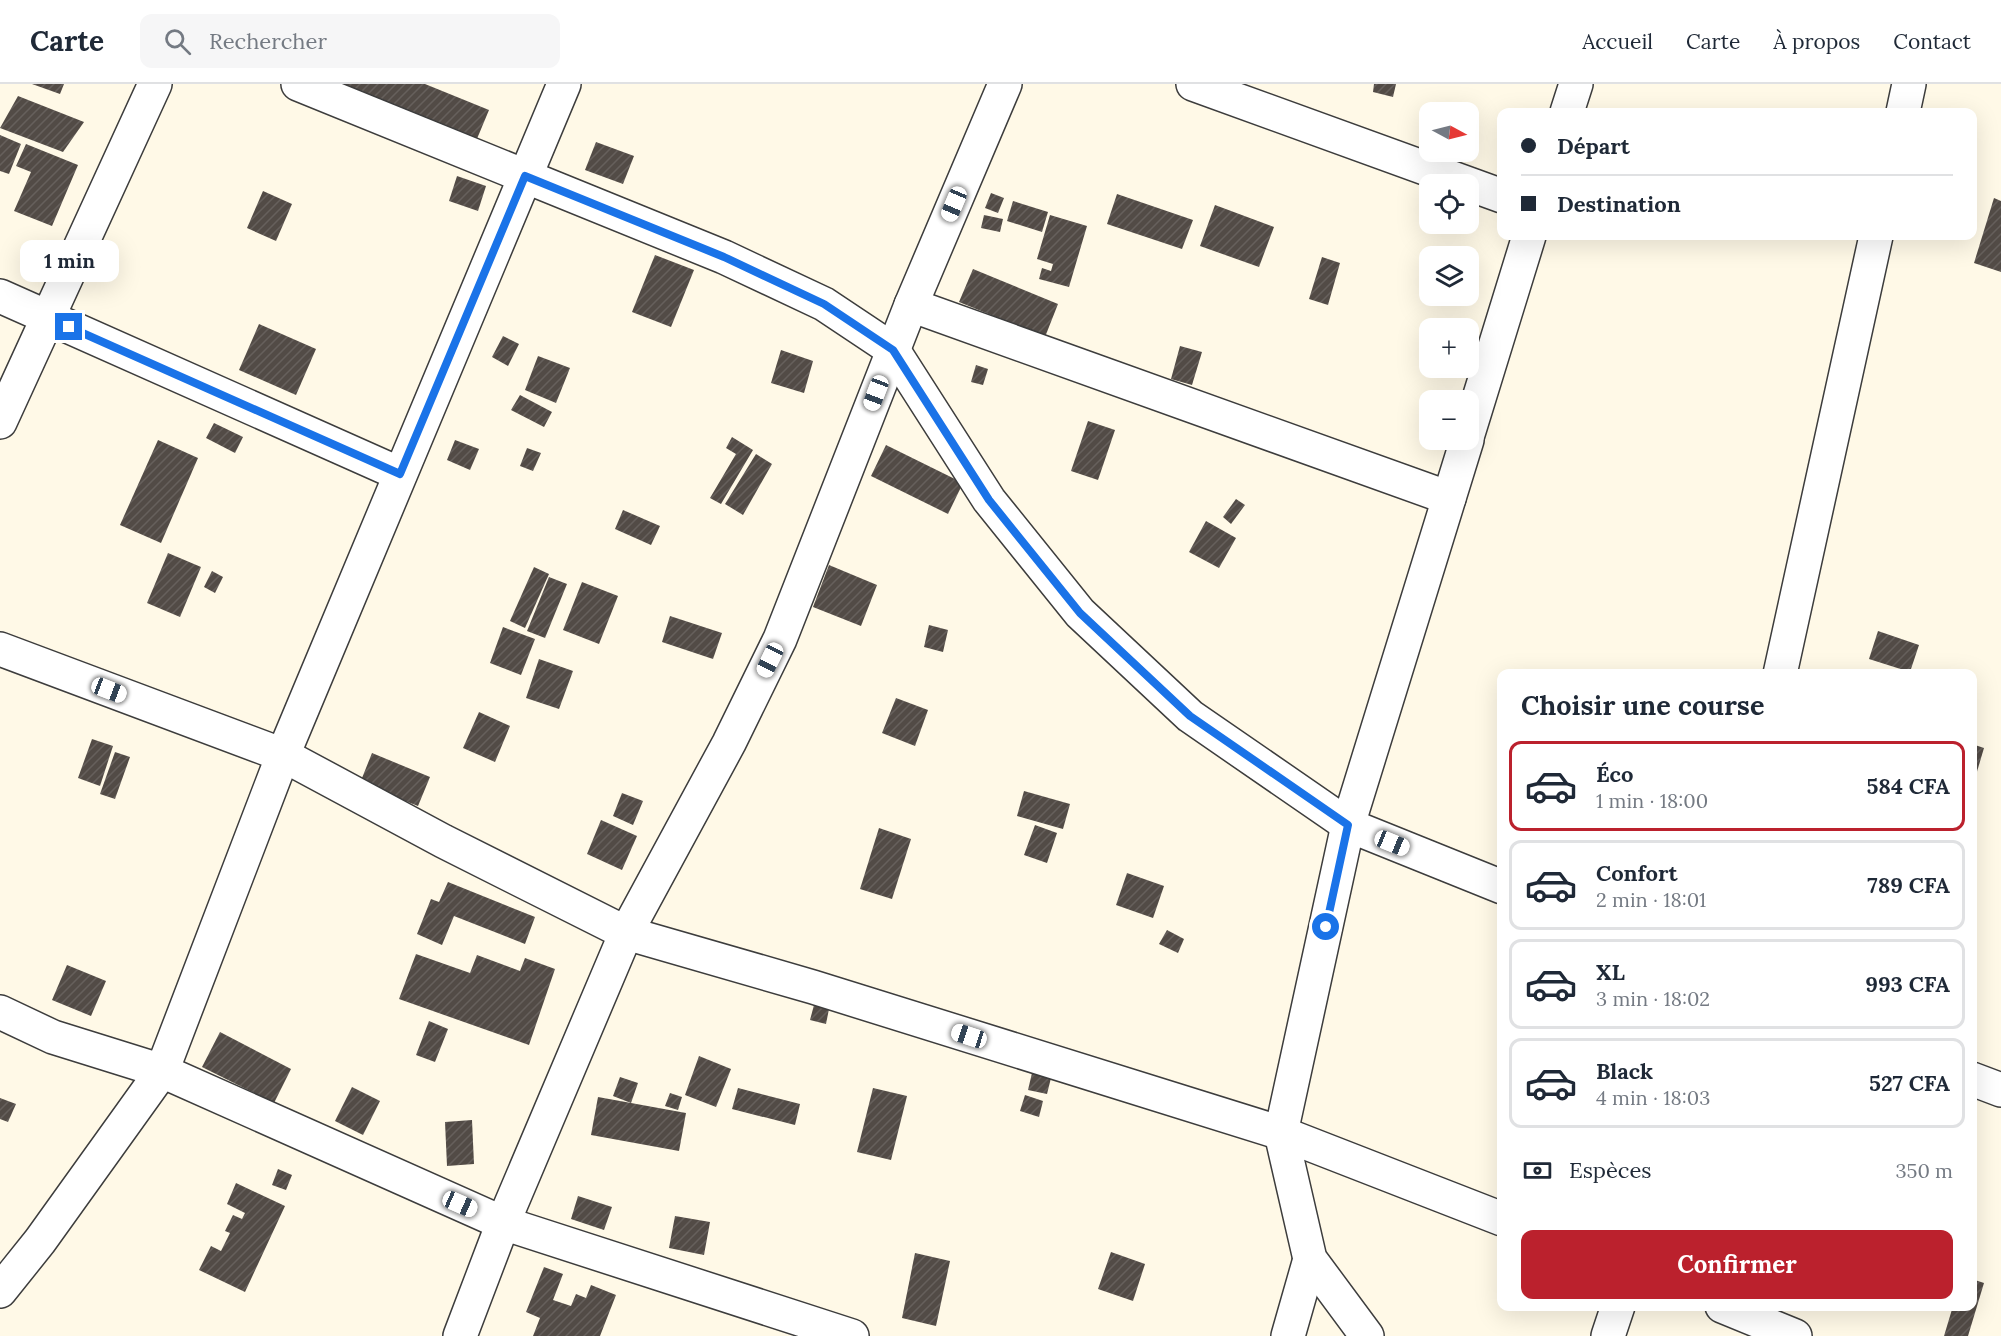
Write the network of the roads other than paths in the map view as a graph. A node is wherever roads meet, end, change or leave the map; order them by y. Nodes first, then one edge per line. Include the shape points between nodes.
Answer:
1 (155, 84) edge
2 (298, 84) edge
3 (564, 84) edge
4 (1005, 84) edge
5 (1193, 84) edge
6 (1576, 84) edge
7 (1909, 84) edge
8 (1568, 108) edge
9 (1904, 108) edge
10 (525, 176) junction
11 (1497, 194) edge
12 (1528, 240) edge
13 (1875, 240) edge
14 (0, 296) edge
15 (911, 305) junction
16 (49, 318) junction
17 (893, 350) junction
18 (1479, 398) edge
19 (0, 422) edge
20 (1464, 450) edge
21 (400, 474) junction
22 (1449, 498) junction
23 (0, 649) edge
24 (1781, 669) edge
25 (282, 755) junction
26 (1348, 825) junction
27 (1497, 885) edge
28 (626, 933) junction
29 (0, 1012) edge
30 (162, 1071) junction
31 (1977, 1081) edge
32 (2001, 1090) edge
33 (1281, 1134) junction
34 (1497, 1218) edge
35 (503, 1223) junction
36 (1310, 1259) junction
37 (0, 1291) edge
38 (1616, 1311) edge
39 (1734, 1311) edge
40 (460, 1336) edge
41 (852, 1336) edge
42 (1288, 1336) edge
43 (1367, 1336) edge
44 (1608, 1336) edge
45 (1795, 1336) edge

1 - 16 street
2 - 10 street
3 - 10 street
4 - 15 street
5 - 11 street
6 - 8 street
7 - 9 street
10 - 17 street via 724,257 824,304
10 - 21 street
12 - 18 street
13 - 24 street
14 - 16 street
15 - 17 street
15 - 22 street
16 - 19 street
16 - 21 street
17 - 26 street via 989,500 1080,613 1190,716
17 - 28 street via 780,639
20 - 22 street
21 - 25 street
22 - 26 street
23 - 25 street
25 - 28 street
25 - 30 street
26 - 27 street
26 - 33 street
28 - 33 street
28 - 35 street
29 - 30 street via 53,1037
30 - 35 street
30 - 37 street
31 - 32 street
33 - 34 street
33 - 36 street
35 - 40 street
35 - 41 street
36 - 42 street
36 - 43 street
38 - 44 street
39 - 45 street

